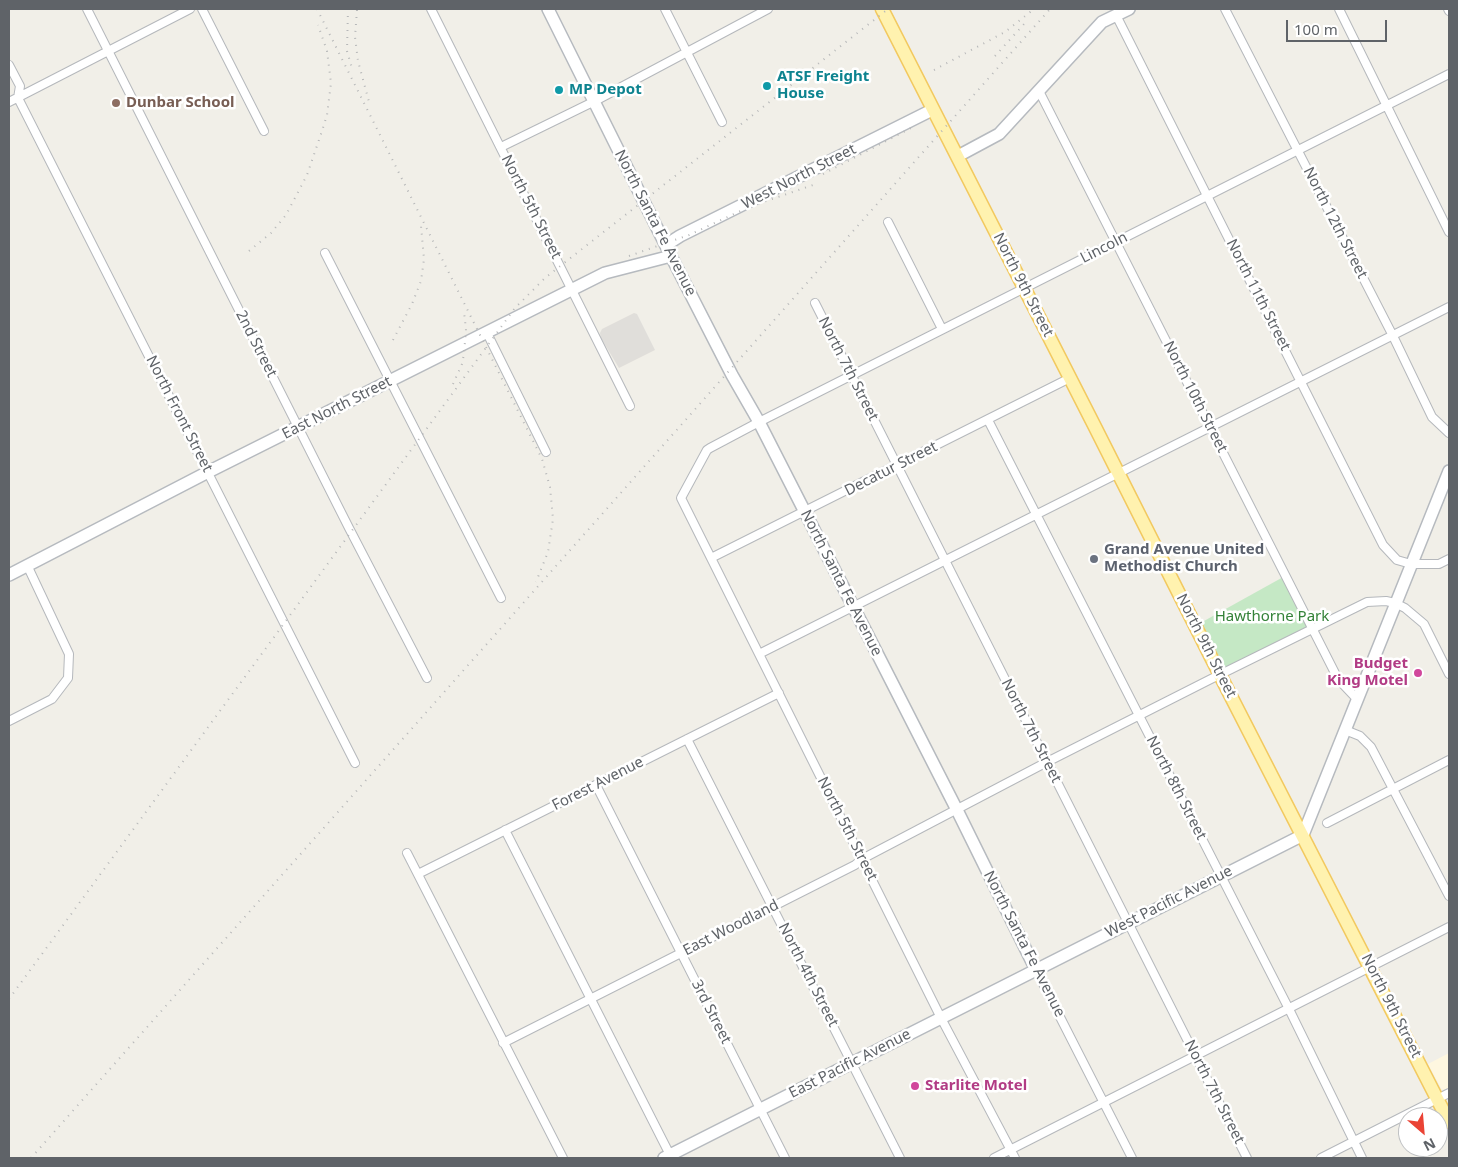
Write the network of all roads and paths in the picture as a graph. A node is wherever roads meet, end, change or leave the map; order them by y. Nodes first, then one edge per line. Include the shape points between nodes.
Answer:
1 (87, 9) edge
2 (190, 9) edge
3 (202, 9) edge
4 (431, 9) edge
5 (548, 9) edge
6 (665, 9) edge
7 (768, 9) edge
8 (882, 9) edge
9 (1129, 9) edge
10 (1225, 9) edge
11 (1340, 9) edge
12 (1116, 15) junction
13 (108, 50) junction
14 (687, 52) junction
15 (9, 65) edge
16 (1449, 74) edge
17 (1039, 91) junction
18 (18, 98) junction
19 (595, 101) junction
20 (9, 102) edge
21 (1387, 106) junction
22 (932, 110) junction
23 (722, 122) dead end
24 (264, 131) dead end
25 (501, 148) junction
26 (1299, 150) junction
27 (958, 156) junction
28 (1208, 196) junction
29 (888, 222) dead end
30 (1449, 232) edge
31 (1116, 242) junction
32 (669, 250) junction
33 (325, 253) dead end
34 (1024, 288) junction
35 (572, 290) junction
36 (815, 303) dead end
37 (1449, 307) edge
38 (942, 330) junction
39 (487, 333) junction
40 (1393, 336) junction
41 (851, 375) junction
42 (1070, 378) junction
43 (390, 382) junction
44 (1302, 382) junction
45 (630, 406) dead end
46 (988, 420) junction
47 (759, 422) junction
48 (298, 428) junction
49 (1210, 428) junction
50 (1449, 433) edge
51 (546, 452) dead end
52 (897, 466) junction
53 (208, 472) junction
54 (1119, 474) junction
55 (1449, 475) edge
56 (681, 498) joint
57 (804, 512) junction
58 (1036, 515) junction
59 (711, 558) junction
60 (1449, 559) edge
61 (945, 561) junction
62 (1411, 564) junction
63 (27, 566) junction
64 (9, 575) edge
65 (501, 598) dead end
66 (1395, 603) junction
67 (853, 607) junction
68 (1313, 629) junction
69 (759, 654) junction
70 (1449, 674) edge
71 (1220, 675) junction
72 (427, 678) dead end
73 (779, 693) junction
74 (1356, 699) junction
75 (1139, 716) junction
76 (9, 721) edge
77 (1345, 730) junction
78 (687, 739) junction
79 (1449, 760) edge
80 (1047, 762) junction
81 (355, 763) dead end
82 (596, 785) junction
83 (1394, 788) junction
84 (957, 810) junction
85 (1327, 822) dead end
86 (505, 830) junction
87 (1303, 835) junction
88 (407, 852) dead end
89 (862, 859) junction
90 (418, 874) junction
91 (1221, 876) junction
92 (1449, 896) edge
93 (774, 907) junction
94 (1128, 924) junction
95 (1449, 927) edge
96 (681, 953) junction
97 (1371, 967) junction
98 (1036, 970) junction
99 (591, 999) junction
100 (1289, 1009) junction
101 (941, 1018) junction
102 (503, 1043) junction
103 (1196, 1056) junction
104 (852, 1064) junction
105 (1449, 1093) edge
106 (1438, 1099) junction
107 (1104, 1103) junction
108 (761, 1110) junction
109 (1449, 1122) edge
110 (1354, 1142) junction
111 (1010, 1150) junction
112 (667, 1157) edge
113 (562, 1158) edge
114 (785, 1158) edge
115 (900, 1158) edge
116 (994, 1158) edge
117 (1014, 1158) edge
118 (1132, 1158) edge
119 (1247, 1158) edge
120 (1321, 1158) edge
121 (1362, 1158) edge

1 - 13 street, 2nd Street
2 - 13 street
3 - 24 street
4 - 25 street, North 5th Street
5 - 19 main road, North Santa Fe Avenue
6 - 14 street
7 - 14 street
8 - 22 main road, North 9th Street
9 - 12 main road
10 - 26 street, North 12th Street
11 - 21 street
12 - 17 main road via 1102,22
12 - 28 street, North 11th Street
13 - 18 street
13 - 48 street, 2nd Street
14 - 19 street
14 - 23 street
15 - 18 street, North Front Street via 20,86
16 - 21 street, Lincoln
17 - 27 main road via 999,134
17 - 31 street, North 10th Street
18 - 20 street
18 - 53 street, North Front Street
19 - 25 street
19 - 32 main road, North Santa Fe Avenue
21 - 26 street, Lincoln
21 - 30 street
22 - 27 main road, North 9th Street
22 - 32 main road, West North Street via 680,236
25 - 35 street, North 5th Street
26 - 28 street, Lincoln
26 - 40 street, North 12th Street
27 - 34 main road, North 9th Street
28 - 31 street, Lincoln
28 - 44 street, North 11th Street
29 - 38 street
31 - 34 street, Lincoln
31 - 49 street, North 10th Street
32 - 35 main road, East North Street via 605,273
32 - 47 main road, North Santa Fe Avenue
33 - 43 street
34 - 38 street, Lincoln
34 - 42 main road, North 9th Street
35 - 39 main road, East North Street
35 - 45 street, North 5th Street
36 - 41 street, North 7th Street
37 - 40 street
38 - 41 street, Lincoln
39 - 43 main road, East North Street
39 - 51 street
40 - 44 street
40 - 50 street, North 12th Street via 1432,417
41 - 47 street, Lincoln
41 - 52 street, North 7th Street
42 - 46 street, Decatur Street
42 - 54 main road, North 9th Street
43 - 48 main road, East North Street
43 - 65 street
44 - 49 street
44 - 62 street, North 11th Street via 1383,545 1397,560
46 - 52 street, Decatur Street
46 - 58 street, North 8th Street
47 - 56 street, Lincoln via 707,450
47 - 57 main road, North Santa Fe Avenue
48 - 53 main road, East North Street
48 - 72 street, 2nd Street
49 - 54 street
49 - 68 street, North 10th Street
52 - 57 street, Decatur Street
52 - 61 street, North 7th Street
53 - 63 main road, East North Street
53 - 81 street, North Front Street
54 - 58 street
54 - 71 main road, North 9th Street
55 - 62 main road
56 - 59 street, North 5th Street
57 - 59 street, Decatur Street
57 - 67 main road, North Santa Fe Avenue
58 - 61 street
58 - 75 street, North 8th Street
59 - 69 street, North 5th Street
60 - 62 street via 1439,564
61 - 67 street
61 - 80 street, North 7th Street
62 - 66 main road
63 - 64 main road, East North Street
63 - 76 street via 69,654 68,678 52,699
66 - 68 street, East Woodland via 1386,600 1367,602
66 - 70 street via 1424,624
66 - 74 main road
67 - 69 street
67 - 84 main road, North Santa Fe Avenue
68 - 71 street, East Woodland
68 - 74 street, North 10th Street via 1338,679
69 - 73 street, North 5th Street
71 - 75 street, East Woodland
71 - 87 main road, North 9th Street
73 - 78 street, Forest Avenue
73 - 89 street, North 5th Street
74 - 77 main road
75 - 80 street, East Woodland
75 - 91 street, North 8th Street
77 - 83 street via 1372,746
77 - 87 main road
78 - 82 street, Forest Avenue
78 - 93 street, North 4th Street
79 - 83 street
80 - 84 street, East Woodland
80 - 94 street, North 7th Street
82 - 86 street, Forest Avenue
82 - 96 street, 3rd Street
83 - 85 street
83 - 92 street
84 - 89 street, East Woodland
84 - 98 main road, North Santa Fe Avenue
86 - 90 street, Forest Avenue
86 - 99 street
87 - 91 main road, West Pacific Avenue
87 - 97 main road, North 9th Street
88 - 90 street
89 - 93 street, East Woodland
89 - 101 street, North 5th Street
90 - 102 street
91 - 94 main road, West Pacific Avenue
91 - 100 street, North 8th Street
93 - 96 street, East Woodland
93 - 104 street, North 4th Street
94 - 98 main road, West Pacific Avenue
94 - 103 street, North 7th Street
95 - 97 street
96 - 99 street, East Woodland
96 - 108 street, 3rd Street
97 - 100 street
97 - 106 main road, North 9th Street
98 - 101 main road, East Pacific Avenue
98 - 107 street, North Santa Fe Avenue
99 - 102 street, East Woodland
99 - 112 street
100 - 103 street
100 - 110 street, North 8th Street
101 - 104 main road, East Pacific Avenue
101 - 111 street, North 5th Street
102 - 113 street
103 - 107 street
103 - 119 street, North 7th Street
104 - 108 main road, East Pacific Avenue
104 - 115 street, North 4th Street
105 - 106 street
106 - 109 main road, North 9th Street
106 - 110 street
107 - 111 street
107 - 118 street, North Santa Fe Avenue
108 - 112 main road, East Pacific Avenue
108 - 114 street, 3rd Street
110 - 120 street
110 - 121 street, North 8th Street
111 - 116 street
111 - 117 street, North 5th Street

